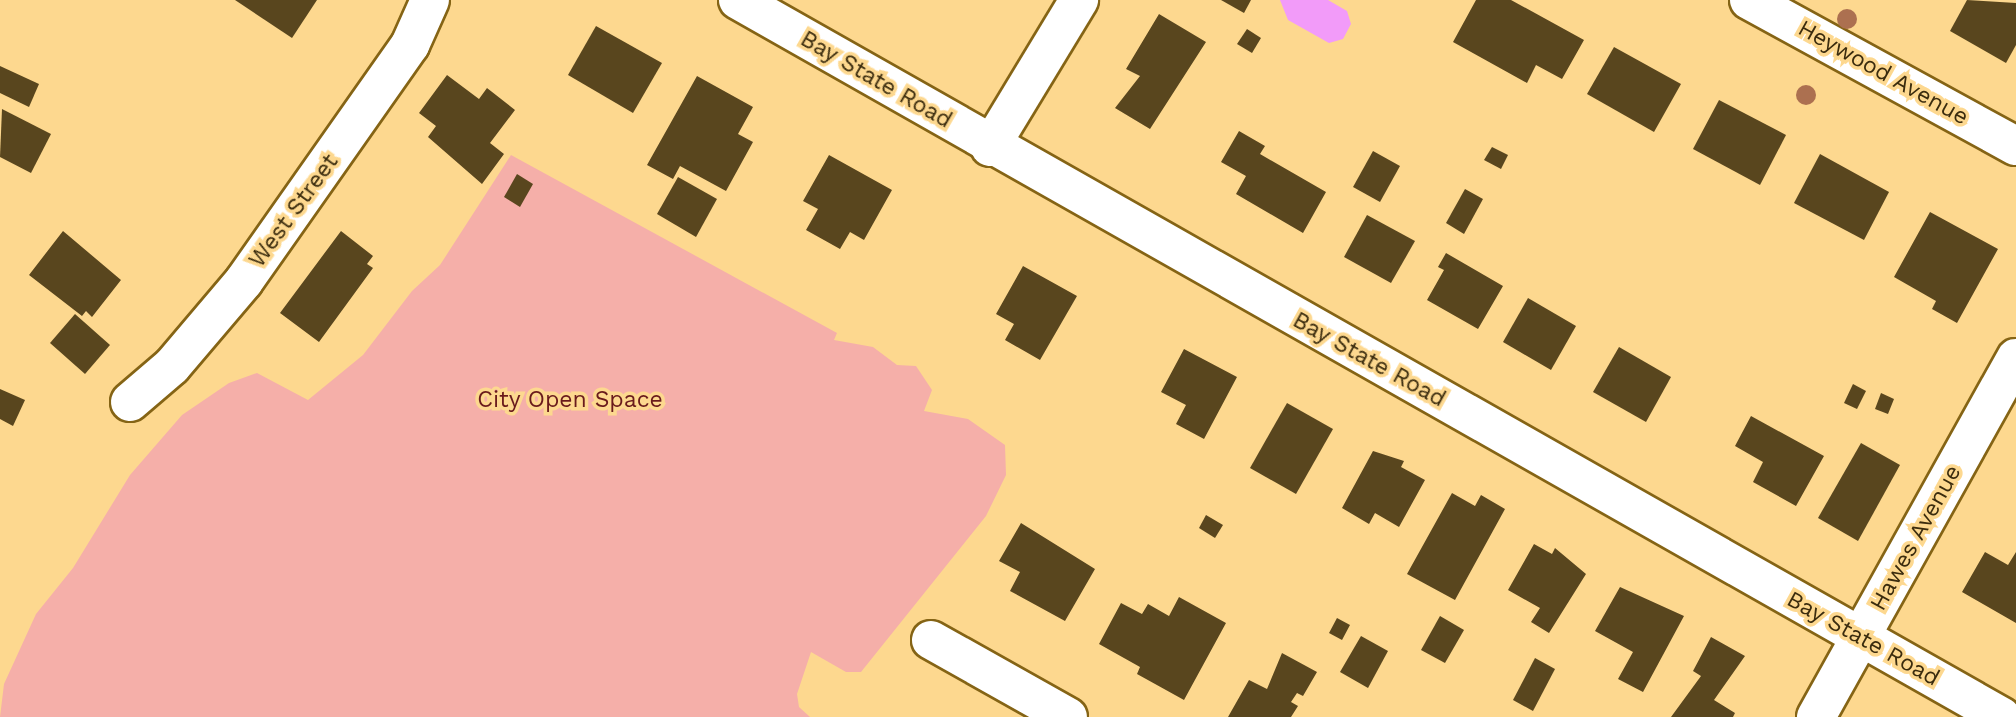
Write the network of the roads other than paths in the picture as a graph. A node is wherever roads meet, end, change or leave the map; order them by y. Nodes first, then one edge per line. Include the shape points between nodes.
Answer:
1 (430, 0) edge
2 (738, 0) edge
3 (1079, 0) edge
4 (1749, 0) edge
5 (2016, 146) edge
6 (990, 147) junction
7 (2016, 358) edge
8 (130, 402) dead end
9 (1860, 638) junction
10 (931, 640) dead end
11 (1068, 717) edge
12 (1816, 717) edge
13 (2002, 717) edge

1 - 8 street, West Street via 410,45 277,237 184,353
2 - 6 street, Bay State Road
3 - 6 street
4 - 5 street, Heywood Avenue
6 - 9 street, Bay State Road
7 - 9 street, Hawes Avenue
9 - 12 street, Hawes Avenue
9 - 13 street, Bay State Road
10 - 11 street

